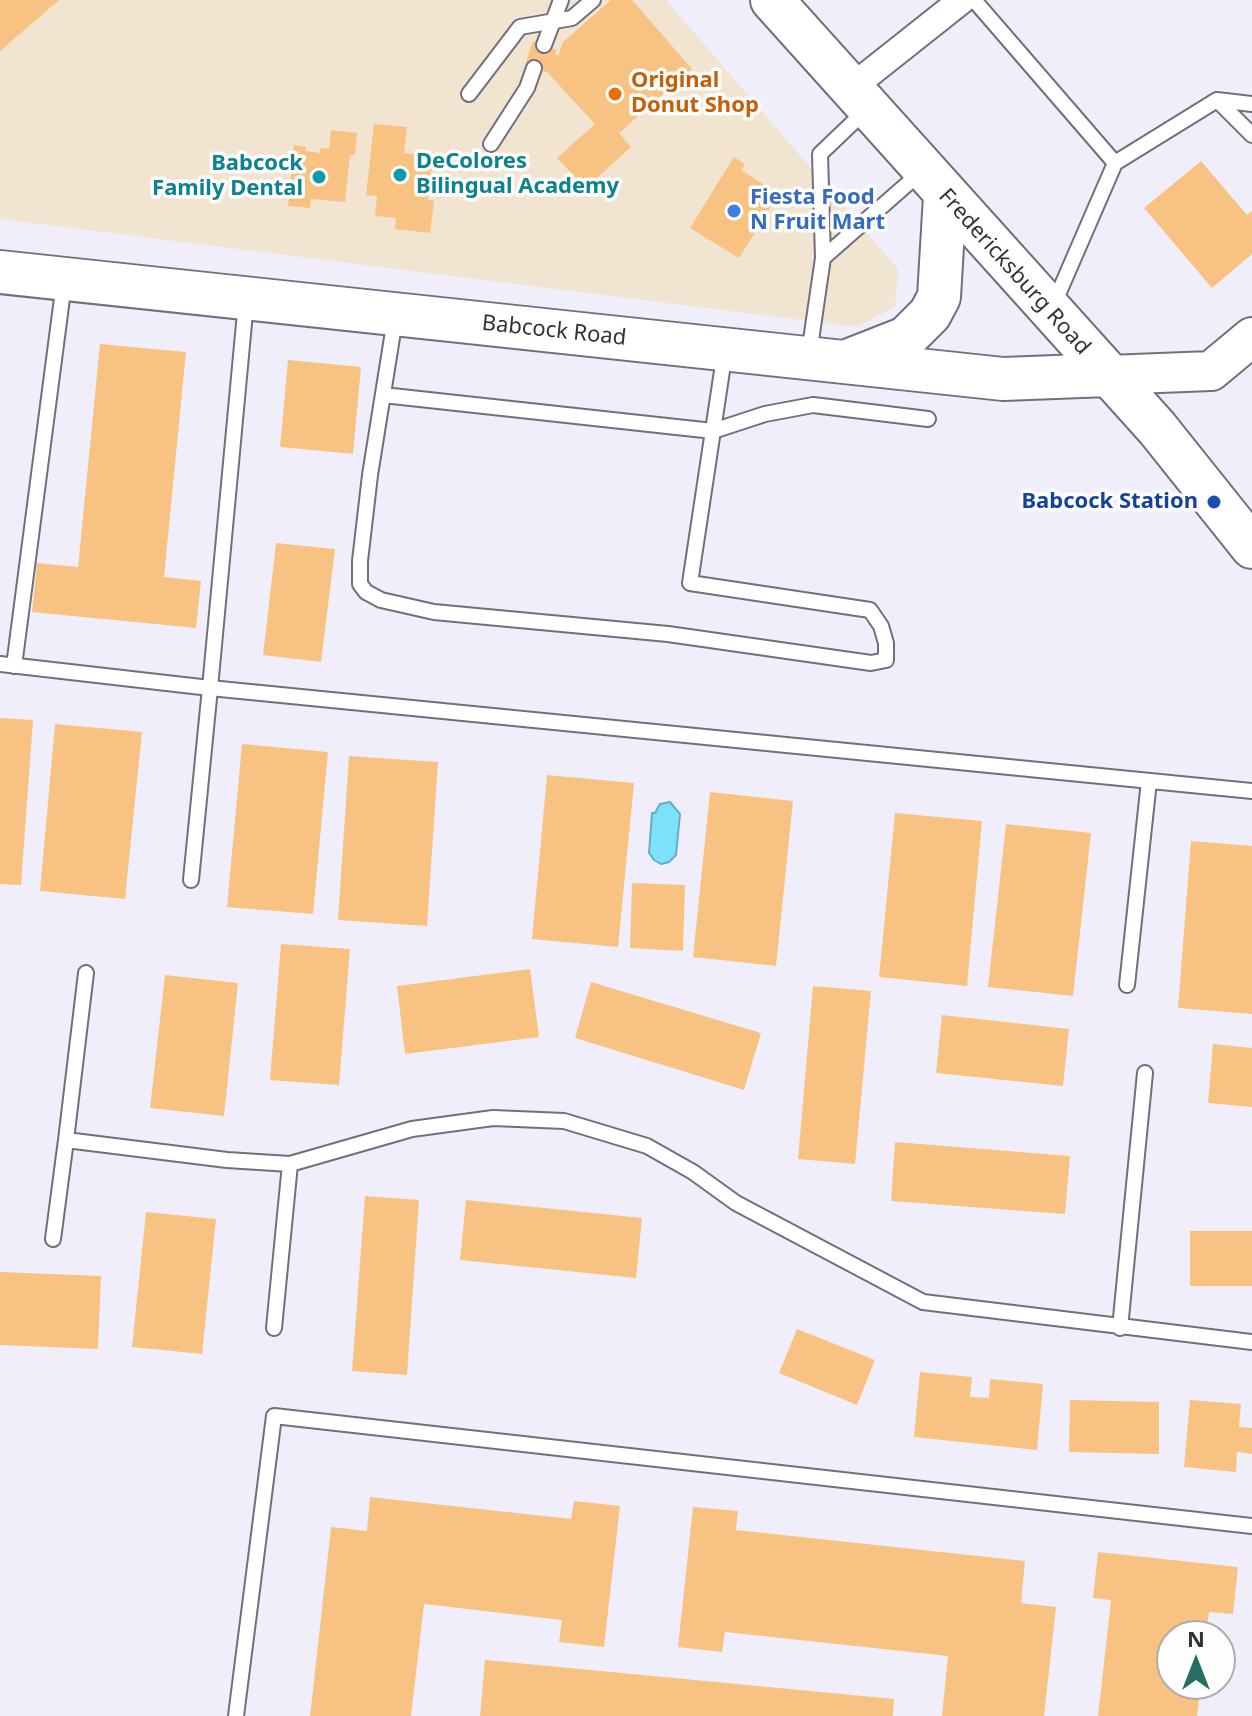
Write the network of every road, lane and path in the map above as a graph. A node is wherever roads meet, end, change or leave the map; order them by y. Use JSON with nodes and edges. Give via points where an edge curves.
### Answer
{"nodes":[{"id":1,"x":561,"y":0,"type":"edge"},
{"id":2,"x":593,"y":0,"type":"edge"},
{"id":3,"x":772,"y":0,"type":"edge"},
{"id":4,"x":962,"y":0,"type":"edge"},
{"id":5,"x":974,"y":0,"type":"edge"},
{"id":6,"x":553,"y":21,"type":"junction"},
{"id":7,"x":544,"y":45,"type":"dead end"},
{"id":8,"x":534,"y":68,"type":"dead end"},
{"id":9,"x":469,"y":94,"type":"dead end"},
{"id":10,"x":860,"y":98,"type":"junction"},
{"id":11,"x":1217,"y":100,"type":"junction"},
{"id":12,"x":1252,"y":104,"type":"edge"},
{"id":13,"x":1252,"y":135,"type":"edge"},
{"id":14,"x":491,"y":144,"type":"dead end"},
{"id":15,"x":1115,"y":163,"type":"junction"},
{"id":16,"x":934,"y":183,"type":"junction"},
{"id":17,"x":823,"y":258,"type":"junction"},
{"id":18,"x":0,"y":272,"type":"edge"},
{"id":19,"x":65,"y":279,"type":"junction"},
{"id":20,"x":247,"y":298,"type":"junction"},
{"id":21,"x":1050,"y":312,"type":"junction"},
{"id":22,"x":396,"y":314,"type":"junction"},
{"id":23,"x":1252,"y":337,"type":"edge"},
{"id":24,"x":726,"y":350,"type":"junction"},
{"id":25,"x":826,"y":360,"type":"junction"},
{"id":26,"x":1108,"y":375,"type":"junction"},
{"id":27,"x":383,"y":395,"type":"junction"},
{"id":28,"x":928,"y":419,"type":"dead end"},
{"id":29,"x":713,"y":431,"type":"junction"},
{"id":30,"x":1250,"y":542,"type":"edge"},
{"id":31,"x":7,"y":665,"type":"edge"},
{"id":32,"x":210,"y":688,"type":"junction"},
{"id":33,"x":1149,"y":781,"type":"junction"},
{"id":34,"x":1252,"y":791,"type":"edge"},
{"id":35,"x":191,"y":880,"type":"dead end"},
{"id":36,"x":86,"y":973,"type":"dead end"},
{"id":37,"x":1127,"y":985,"type":"dead end"},
{"id":38,"x":1145,"y":1073,"type":"dead end"},
{"id":39,"x":66,"y":1140,"type":"junction"},
{"id":40,"x":290,"y":1164,"type":"junction"},
{"id":41,"x":53,"y":1239,"type":"dead end"},
{"id":42,"x":274,"y":1328,"type":"dead end"},
{"id":43,"x":1120,"y":1328,"type":"junction"},
{"id":44,"x":1252,"y":1342,"type":"edge"},
{"id":45,"x":1252,"y":1526,"type":"edge"},
{"id":46,"x":236,"y":1716,"type":"edge"}],
"edges":[{"from":1,"to":6,"type":"lane"},
{"from":2,"to":6,"type":"lane","via":[[572,18]]},
{"from":3,"to":10,"type":"main road","name":"Fredericksburg Road"},
{"from":4,"to":10,"type":"street"},
{"from":5,"to":15,"type":"lane"},
{"from":6,"to":7,"type":"lane"},
{"from":6,"to":9,"type":"lane","via":[[520,27]]},
{"from":8,"to":14,"type":"lane"},
{"from":10,"to":16,"type":"main road","name":"Fredericksburg Road"},
{"from":10,"to":17,"type":"lane","via":[[820,154]]},
{"from":11,"to":12,"type":"lane"},
{"from":11,"to":13,"type":"lane"},
{"from":11,"to":15,"type":"lane"},
{"from":15,"to":21,"type":"lane"},
{"from":16,"to":17,"type":"lane"},
{"from":16,"to":21,"type":"main road","name":"Fredericksburg Road"},
{"from":16,"to":25,"type":"main road","via":[[939,297],[930,314],[906,338]]},
{"from":17,"to":25,"type":"lane"},
{"from":18,"to":19,"type":"main road","name":"Babcock Road"},
{"from":19,"to":20,"type":"main road","name":"Babcock Road"},
{"from":19,"to":31,"type":"lane"},
{"from":20,"to":22,"type":"main road","name":"Babcock Road"},
{"from":20,"to":32,"type":"lane"},
{"from":21,"to":26,"type":"main road","name":"Fredericksburg Road"},
{"from":22,"to":24,"type":"main road","name":"Babcock Road"},
{"from":22,"to":27,"type":"lane"},
{"from":23,"to":26,"type":"main road","via":[[1211,371]]},
{"from":24,"to":25,"type":"main road","name":"Babcock Road"},
{"from":24,"to":29,"type":"lane"},
{"from":25,"to":26,"type":"main road","name":"Babcock Road","via":[[1003,379]]},
{"from":26,"to":30,"type":"main road","name":"Fredericksburg Road"},
{"from":27,"to":29,"type":"lane"},
{"from":27,"to":29,"type":"lane","via":[[360,561],[360,584],[381,600],[434,612],[668,634],[871,663],[886,660],[881,626],[870,610],[690,583]]},
{"from":28,"to":29,"type":"lane","via":[[813,405]]},
{"from":31,"to":32,"type":"lane"},
{"from":32,"to":33,"type":"lane"},
{"from":32,"to":35,"type":"lane"},
{"from":33,"to":34,"type":"lane"},
{"from":33,"to":37,"type":"lane"},
{"from":36,"to":39,"type":"lane"},
{"from":38,"to":43,"type":"lane"},
{"from":39,"to":40,"type":"lane"},
{"from":39,"to":41,"type":"lane"},
{"from":40,"to":42,"type":"lane"},
{"from":40,"to":43,"type":"lane","via":[[412,1129],[493,1118],[564,1121],[647,1146],[736,1203],[923,1302]]},
{"from":43,"to":44,"type":"lane"},
{"from":45,"to":46,"type":"lane","via":[[274,1416]]}]}
